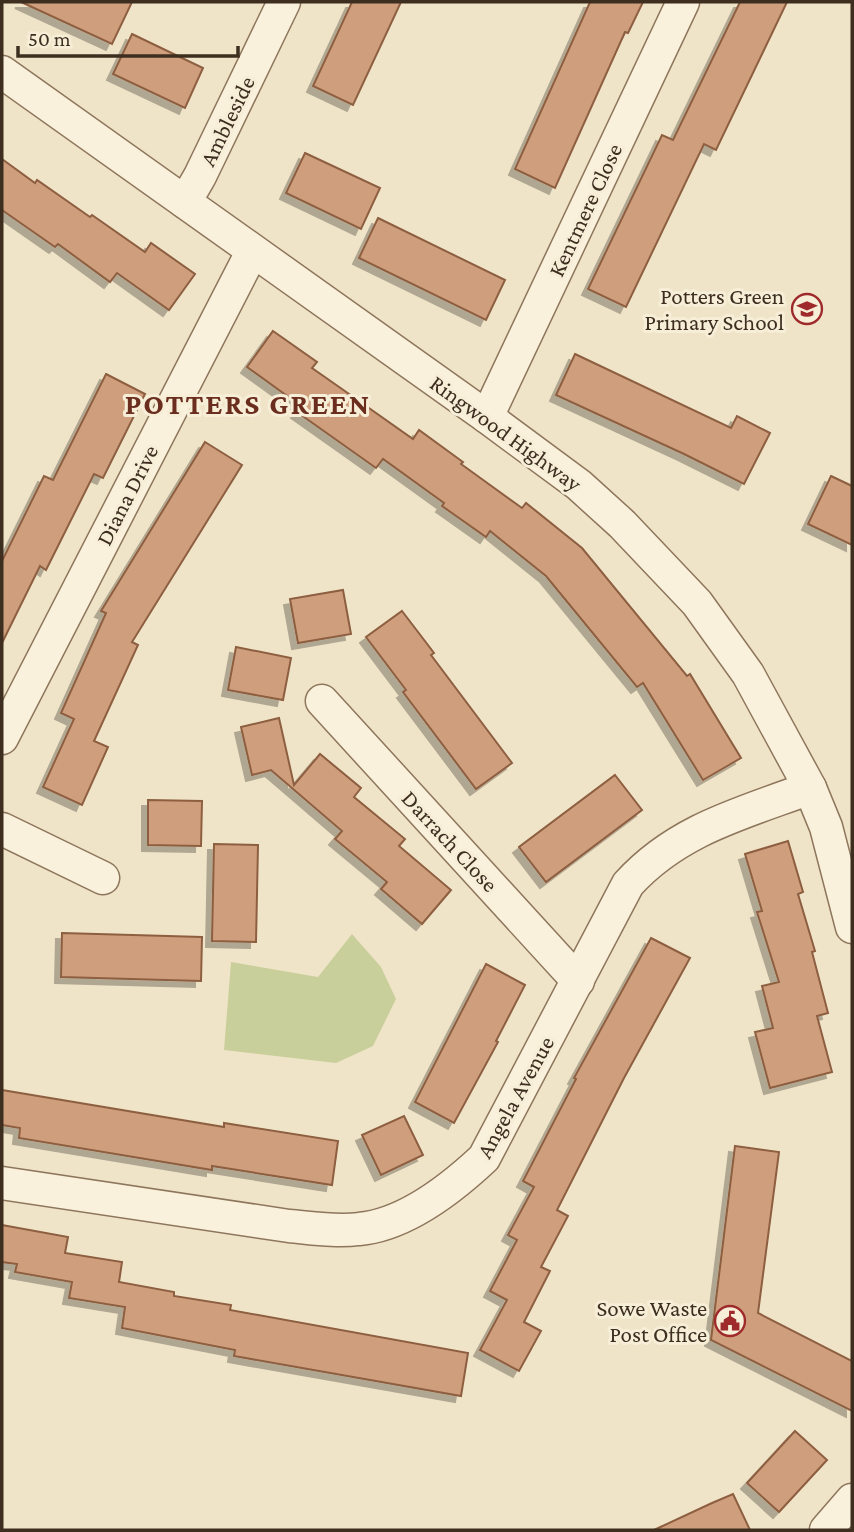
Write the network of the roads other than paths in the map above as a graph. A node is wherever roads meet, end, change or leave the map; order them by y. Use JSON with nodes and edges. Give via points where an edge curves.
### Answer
{"nodes":[{"id":1,"x":285,"y":2,"type":"edge"},
{"id":2,"x":683,"y":2,"type":"edge"},
{"id":3,"x":2,"y":72,"type":"edge"},
{"id":4,"x":185,"y":202,"type":"junction"},
{"id":5,"x":252,"y":251,"type":"junction"},
{"id":6,"x":487,"y":417,"type":"junction"},
{"id":7,"x":322,"y":701,"type":"dead end"},
{"id":8,"x":2,"y":738,"type":"edge"},
{"id":9,"x":810,"y":788,"type":"junction"},
{"id":10,"x":2,"y":829,"type":"edge"},
{"id":11,"x":103,"y":878,"type":"dead end"},
{"id":12,"x":852,"y":927,"type":"edge"},
{"id":13,"x":578,"y":981,"type":"junction"},
{"id":14,"x":2,"y":1183,"type":"edge"},
{"id":15,"x":852,"y":1500,"type":"edge"},
{"id":16,"x":826,"y":1530,"type":"edge"}],
"edges":[{"from":1,"to":4,"type":"street","name":"Ambleside"},
{"from":2,"to":6,"type":"street","name":"Kentmere Close"},
{"from":3,"to":4,"type":"street","name":"Ringwood Highway"},
{"from":4,"to":5,"type":"street","name":"Ringwood Highway"},
{"from":5,"to":6,"type":"street","name":"Ringwood Highway"},
{"from":5,"to":8,"type":"street","name":"Diana Drive"},
{"from":6,"to":9,"type":"street","name":"Ringwood Highway","via":[[579,485],[697,603],[748,674]]},
{"from":7,"to":13,"type":"street","name":"Darrach Close"},
{"from":9,"to":12,"type":"street","name":"Ringwood Highway","via":[[826,827]]},
{"from":9,"to":13,"type":"street","name":"Angela Avenue","via":[[701,829],[647,863],[628,884]]},
{"from":10,"to":11,"type":"street"},
{"from":13,"to":14,"type":"street","name":"Angela Avenue","via":[[484,1158],[435,1199],[397,1218],[362,1229],[332,1230]]},
{"from":15,"to":16,"type":"street"}]}
